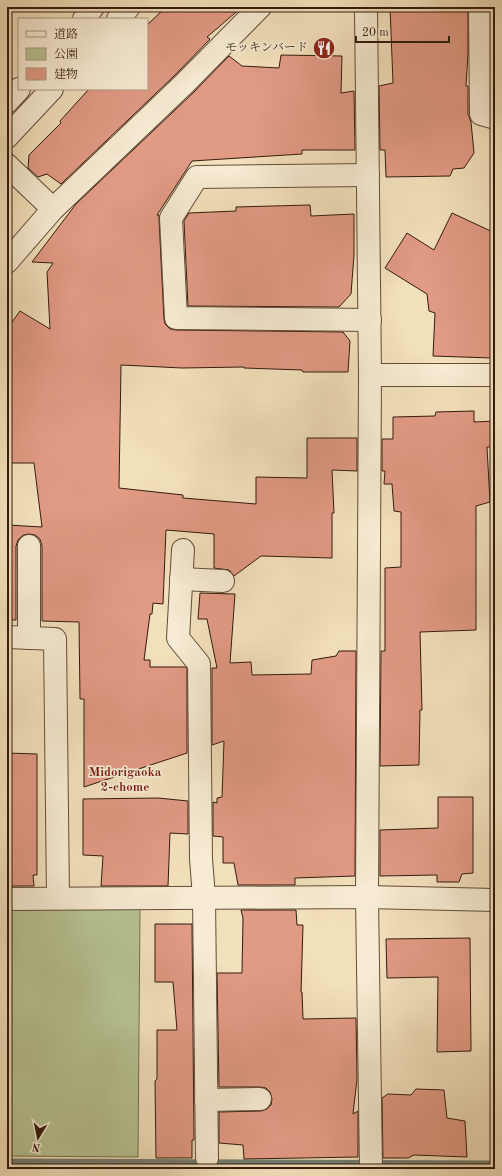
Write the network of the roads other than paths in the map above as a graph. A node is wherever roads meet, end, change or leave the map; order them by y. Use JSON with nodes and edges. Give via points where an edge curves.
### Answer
{"nodes":[{"id":1,"x":93,"y":7,"type":"edge"},
{"id":2,"x":129,"y":7,"type":"edge"},
{"id":3,"x":260,"y":7,"type":"edge"},
{"id":4,"x":366,"y":7,"type":"edge"},
{"id":5,"x":480,"y":7,"type":"edge"},
{"id":6,"x":85,"y":18,"type":"edge"},
{"id":7,"x":119,"y":18,"type":"edge"},
{"id":8,"x":18,"y":90,"type":"edge"},
{"id":9,"x":51,"y":90,"type":"edge"},
{"id":10,"x":7,"y":102,"type":"edge"},
{"id":11,"x":495,"y":118,"type":"edge"},
{"id":12,"x":7,"y":138,"type":"edge"},
{"id":13,"x":7,"y":165,"type":"edge"},
{"id":14,"x":368,"y":175,"type":"junction"},
{"id":15,"x":53,"y":209,"type":"junction"},
{"id":16,"x":7,"y":262,"type":"edge"},
{"id":17,"x":370,"y":320,"type":"junction"},
{"id":18,"x":370,"y":375,"type":"junction"},
{"id":19,"x":495,"y":375,"type":"edge"},
{"id":20,"x":29,"y":546,"type":"dead end"},
{"id":21,"x":183,"y":550,"type":"dead end"},
{"id":22,"x":181,"y":579,"type":"junction"},
{"id":23,"x":223,"y":581,"type":"dead end"},
{"id":24,"x":7,"y":637,"type":"edge"},
{"id":25,"x":29,"y":638,"type":"junction"},
{"id":26,"x":367,"y":896,"type":"junction"},
{"id":27,"x":204,"y":897,"type":"junction"},
{"id":28,"x":58,"y":898,"type":"junction"},
{"id":29,"x":7,"y":899,"type":"edge"},
{"id":30,"x":495,"y":900,"type":"edge"},
{"id":31,"x":260,"y":1099,"type":"dead end"},
{"id":32,"x":206,"y":1100,"type":"junction"},
{"id":33,"x":207,"y":1158,"type":"dead end"},
{"id":34,"x":371,"y":1169,"type":"edge"}],
"edges":[{"from":1,"to":6,"type":"street"},
{"from":2,"to":7,"type":"street"},
{"from":3,"to":15,"type":"street","via":[[184,84]]},
{"from":4,"to":14,"type":"street"},
{"from":5,"to":11,"type":"street","via":[[481,114]]},
{"from":8,"to":10,"type":"street"},
{"from":9,"to":12,"type":"street"},
{"from":13,"to":15,"type":"street"},
{"from":14,"to":17,"type":"street"},
{"from":14,"to":17,"type":"street","via":[[197,177],[171,218],[176,318]]},
{"from":15,"to":16,"type":"street"},
{"from":17,"to":18,"type":"street"},
{"from":18,"to":19,"type":"street"},
{"from":18,"to":26,"type":"street"},
{"from":20,"to":25,"type":"street"},
{"from":21,"to":22,"type":"street"},
{"from":22,"to":23,"type":"street"},
{"from":22,"to":27,"type":"street","via":[[178,638],[199,664],[201,859]]},
{"from":24,"to":25,"type":"street"},
{"from":25,"to":28,"type":"street","via":[[55,639]]},
{"from":26,"to":27,"type":"street"},
{"from":26,"to":30,"type":"street"},
{"from":26,"to":34,"type":"street"},
{"from":27,"to":28,"type":"street"},
{"from":27,"to":32,"type":"street"},
{"from":28,"to":29,"type":"street"},
{"from":31,"to":32,"type":"street"},
{"from":32,"to":33,"type":"street"}]}
